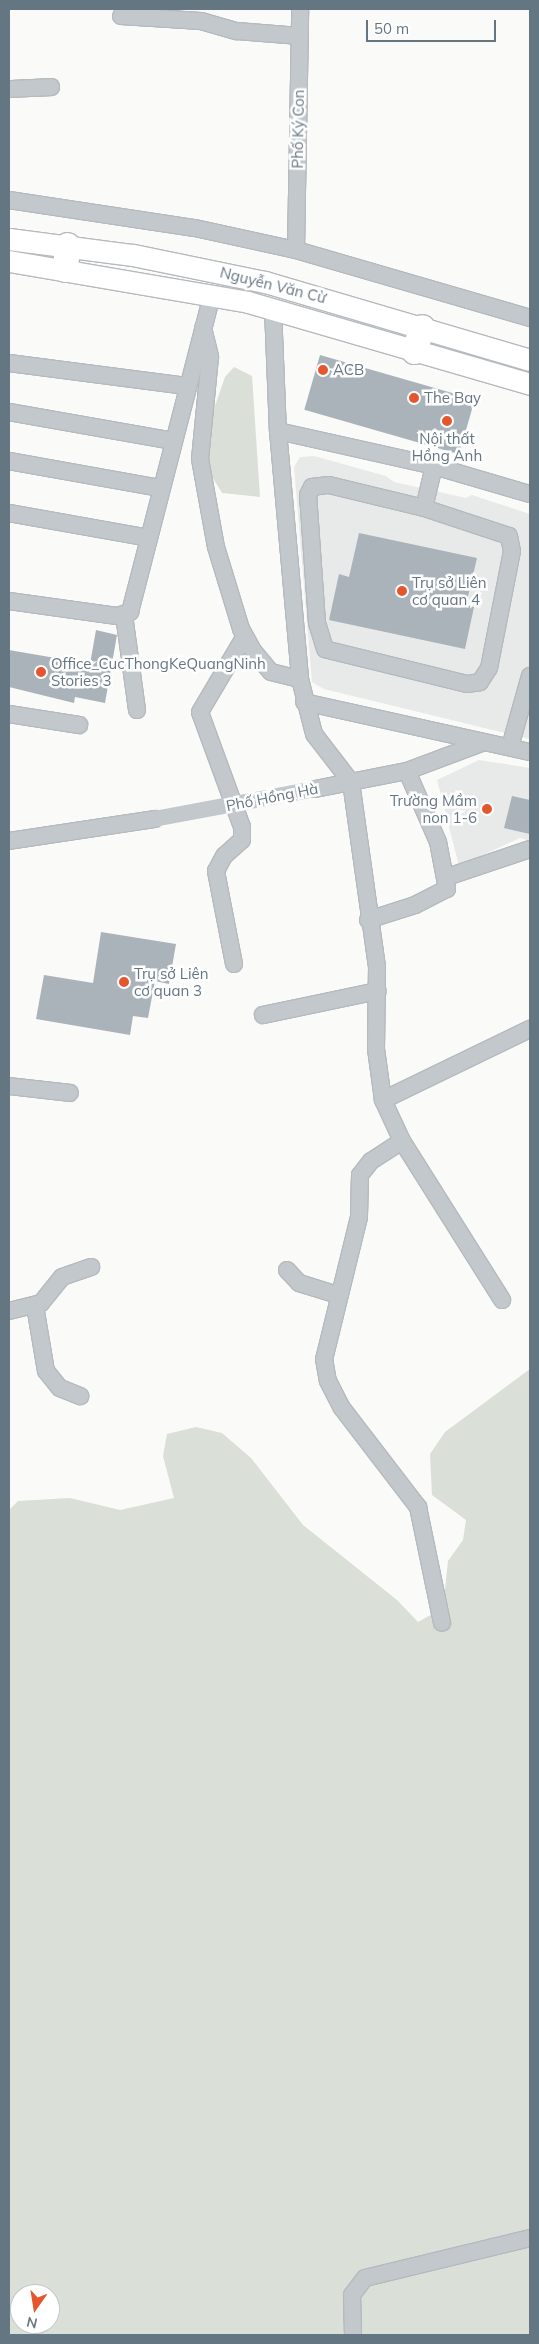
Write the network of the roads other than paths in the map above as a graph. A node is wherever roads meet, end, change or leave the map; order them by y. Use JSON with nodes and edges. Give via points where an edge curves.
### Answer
{"nodes":[{"id":1,"x":300,"y":9,"type":"edge"},
{"id":2,"x":122,"y":16,"type":"dead end"},
{"id":3,"x":300,"y":36,"type":"junction"},
{"id":4,"x":51,"y":87,"type":"dead end"},
{"id":5,"x":9,"y":89,"type":"edge"},
{"id":6,"x":9,"y":200,"type":"edge"},
{"id":7,"x":9,"y":238,"type":"edge"},
{"id":8,"x":296,"y":250,"type":"junction"},
{"id":9,"x":66,"y":257,"type":"junction"},
{"id":10,"x":9,"y":262,"type":"edge"},
{"id":11,"x":212,"y":294,"type":"junction"},
{"id":12,"x":273,"y":309,"type":"junction"},
{"id":13,"x":530,"y":318,"type":"edge"},
{"id":14,"x":422,"y":327,"type":"junction"},
{"id":15,"x":203,"y":328,"type":"junction"},
{"id":16,"x":414,"y":351,"type":"junction"},
{"id":17,"x":530,"y":360,"type":"edge"},
{"id":18,"x":9,"y":363,"type":"edge"},
{"id":19,"x":530,"y":384,"type":"edge"},
{"id":20,"x":187,"y":386,"type":"junction"},
{"id":21,"x":9,"y":412,"type":"edge"},
{"id":22,"x":278,"y":430,"type":"junction"},
{"id":23,"x":173,"y":441,"type":"junction"},
{"id":24,"x":9,"y":461,"type":"edge"},
{"id":25,"x":434,"y":466,"type":"junction"},
{"id":26,"x":161,"y":488,"type":"junction"},
{"id":27,"x":530,"y":494,"type":"edge"},
{"id":28,"x":424,"y":508,"type":"junction"},
{"id":29,"x":9,"y":513,"type":"edge"},
{"id":30,"x":149,"y":538,"type":"junction"},
{"id":31,"x":9,"y":601,"type":"edge"},
{"id":32,"x":124,"y":615,"type":"junction"},
{"id":33,"x":245,"y":636,"type":"junction"},
{"id":34,"x":530,"y":676,"type":"edge"},
{"id":35,"x":300,"y":679,"type":"junction"},
{"id":36,"x":304,"y":702,"type":"junction"},
{"id":37,"x":137,"y":710,"type":"dead end"},
{"id":38,"x":9,"y":714,"type":"edge"},
{"id":39,"x":79,"y":725,"type":"dead end"},
{"id":40,"x":484,"y":742,"type":"junction"},
{"id":41,"x":510,"y":747,"type":"junction"},
{"id":42,"x":530,"y":752,"type":"edge"},
{"id":43,"x":407,"y":772,"type":"junction"},
{"id":44,"x":351,"y":782,"type":"junction"},
{"id":45,"x":9,"y":841,"type":"edge"},
{"id":46,"x":530,"y":849,"type":"edge"},
{"id":47,"x":447,"y":877,"type":"junction"},
{"id":48,"x":368,"y":920,"type":"junction"},
{"id":49,"x":234,"y":964,"type":"dead end"},
{"id":50,"x":378,"y":991,"type":"junction"},
{"id":51,"x":263,"y":1015,"type":"dead end"},
{"id":52,"x":530,"y":1029,"type":"edge"},
{"id":53,"x":9,"y":1086,"type":"edge"},
{"id":54,"x":70,"y":1093,"type":"dead end"},
{"id":55,"x":383,"y":1100,"type":"junction"},
{"id":56,"x":402,"y":1141,"type":"junction"},
{"id":57,"x":91,"y":1266,"type":"dead end"},
{"id":58,"x":287,"y":1270,"type":"dead end"},
{"id":59,"x":338,"y":1295,"type":"junction"},
{"id":60,"x":502,"y":1300,"type":"dead end"},
{"id":61,"x":35,"y":1306,"type":"junction"},
{"id":62,"x":9,"y":1311,"type":"edge"},
{"id":63,"x":80,"y":1396,"type":"dead end"},
{"id":64,"x":442,"y":1623,"type":"dead end"},
{"id":65,"x":530,"y":2238,"type":"edge"},
{"id":66,"x":353,"y":2335,"type":"edge"}],
"edges":[{"from":1,"to":3,"type":"street","name":"Phố Ký Con"},
{"from":2,"to":3,"type":"street","via":[[207,22],[238,31]]},
{"from":3,"to":8,"type":"street","name":"Phố Ký Con"},
{"from":4,"to":5,"type":"street"},
{"from":6,"to":8,"type":"street","via":[[195,228]]},
{"from":7,"to":9,"type":"main road","name":"Nguyễn Văn Cừ"},
{"from":8,"to":13,"type":"street"},
{"from":9,"to":10,"type":"main road","name":"Nguyễn Văn Cừ"},
{"from":9,"to":11,"type":"main road","name":"Nguyễn Văn Cừ"},
{"from":9,"to":14,"type":"main road","name":"Nguyễn Văn Cừ","via":[[265,282]]},
{"from":11,"to":12,"type":"main road","name":"Nguyễn Văn Cừ"},
{"from":11,"to":15,"type":"street"},
{"from":12,"to":16,"type":"main road","name":"Nguyễn Văn Cừ"},
{"from":12,"to":22,"type":"street"},
{"from":14,"to":16,"type":"highway"},
{"from":14,"to":17,"type":"main road","name":"Nguyễn Văn Cừ"},
{"from":15,"to":20,"type":"street"},
{"from":15,"to":33,"type":"street","via":[[210,357],[200,458],[216,547]]},
{"from":16,"to":19,"type":"main road","name":"Nguyễn Văn Cừ"},
{"from":18,"to":20,"type":"street"},
{"from":20,"to":23,"type":"street"},
{"from":21,"to":23,"type":"street"},
{"from":22,"to":25,"type":"street"},
{"from":22,"to":35,"type":"street"},
{"from":23,"to":26,"type":"street"},
{"from":24,"to":26,"type":"street"},
{"from":25,"to":27,"type":"street"},
{"from":25,"to":28,"type":"street"},
{"from":26,"to":30,"type":"street"},
{"from":28,"to":28,"type":"street","via":[[329,485],[312,488],[319,642],[334,653],[467,684],[480,682],[489,668],[512,541],[503,532]]},
{"from":29,"to":30,"type":"street"},
{"from":30,"to":32,"type":"street","via":[[133,606]]},
{"from":31,"to":32,"type":"street"},
{"from":32,"to":37,"type":"street"},
{"from":33,"to":35,"type":"street","via":[[271,672]]},
{"from":33,"to":49,"type":"street","via":[[200,712],[242,827],[242,840],[224,856],[216,871]]},
{"from":34,"to":41,"type":"street"},
{"from":35,"to":36,"type":"street"},
{"from":36,"to":40,"type":"street"},
{"from":36,"to":44,"type":"street","via":[[314,734]]},
{"from":38,"to":39,"type":"street"},
{"from":40,"to":41,"type":"street"},
{"from":40,"to":43,"type":"street","name":"Phố Hồng Hà"},
{"from":41,"to":42,"type":"street"},
{"from":43,"to":44,"type":"street","name":"Phố Hồng Hà"},
{"from":43,"to":47,"type":"street","via":[[428,814]]},
{"from":44,"to":45,"type":"street","name":"Phố Hồng Hà","bridge":true,"via":[[154,819]]},
{"from":44,"to":48,"type":"street"},
{"from":46,"to":47,"type":"street"},
{"from":47,"to":48,"type":"street","via":[[447,888],[438,896]]},
{"from":48,"to":50,"type":"street"},
{"from":50,"to":51,"type":"street"},
{"from":50,"to":55,"type":"street","via":[[376,1049]]},
{"from":52,"to":55,"type":"street"},
{"from":53,"to":54,"type":"street"},
{"from":55,"to":56,"type":"street"},
{"from":56,"to":59,"type":"street","via":[[371,1160],[360,1174],[359,1217]]},
{"from":56,"to":60,"type":"street"},
{"from":57,"to":61,"type":"street","via":[[62,1278]]},
{"from":58,"to":59,"type":"street","via":[[299,1284]]},
{"from":59,"to":64,"type":"street","via":[[326,1342],[328,1381],[342,1408],[418,1507]]},
{"from":61,"to":62,"type":"street"},
{"from":61,"to":63,"type":"street","via":[[46,1371],[60,1388]]},
{"from":65,"to":66,"type":"street","via":[[365,2278],[352,2295]]}]}
